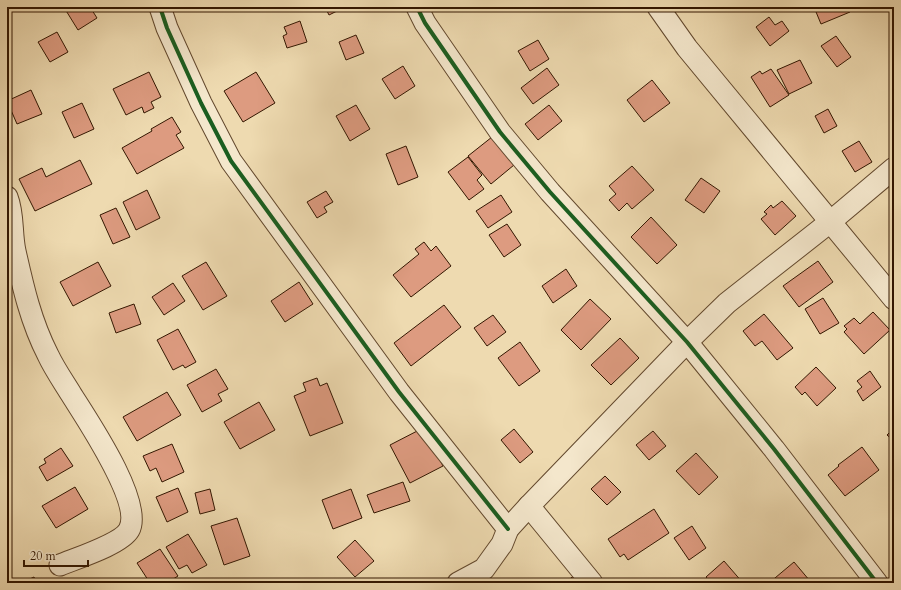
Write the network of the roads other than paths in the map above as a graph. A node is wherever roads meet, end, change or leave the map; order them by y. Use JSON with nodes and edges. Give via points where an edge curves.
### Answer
{"nodes":[{"id":1,"x":160,"y":7,"type":"edge"},
{"id":2,"x":417,"y":7,"type":"edge"},
{"id":3,"x":658,"y":7,"type":"edge"},
{"id":4,"x":894,"y":168,"type":"edge"},
{"id":5,"x":7,"y":197,"type":"edge"},
{"id":6,"x":830,"y":222,"type":"junction"},
{"id":7,"x":894,"y":299,"type":"edge"},
{"id":8,"x":687,"y":342,"type":"junction"},
{"id":9,"x":529,"y":506,"type":"junction"},
{"id":10,"x":508,"y":529,"type":"junction"},
{"id":11,"x":60,"y":565,"type":"dead end"},
{"id":12,"x":458,"y":583,"type":"edge"},
{"id":13,"x":592,"y":583,"type":"edge"},
{"id":14,"x":877,"y":583,"type":"edge"}],
"edges":[{"from":1,"to":10,"type":"street","via":[[201,103],[231,161],[399,392]]},
{"from":2,"to":8,"type":"street","via":[[425,23],[500,132],[550,192]]},
{"from":3,"to":6,"type":"street","via":[[687,48]]},
{"from":4,"to":6,"type":"street"},
{"from":5,"to":11,"type":"street","via":[[10,204],[13,245],[28,306],[48,355],[108,452],[131,505],[130,530],[118,541]]},
{"from":6,"to":7,"type":"street"},
{"from":6,"to":8,"type":"street","via":[[727,304]]},
{"from":8,"to":9,"type":"street"},
{"from":8,"to":14,"type":"street","via":[[774,449]]},
{"from":9,"to":10,"type":"street"},
{"from":9,"to":13,"type":"street"},
{"from":10,"to":12,"type":"street","via":[[502,544],[484,569]]}]}
